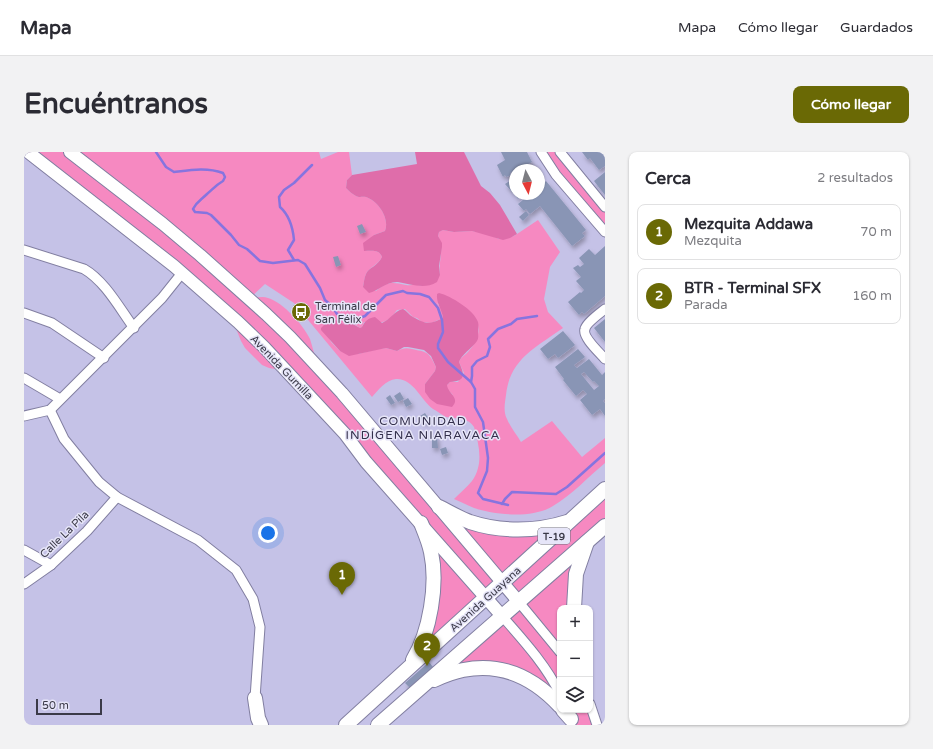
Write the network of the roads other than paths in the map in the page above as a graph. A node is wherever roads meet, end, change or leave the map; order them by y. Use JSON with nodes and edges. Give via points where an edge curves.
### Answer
{"nodes":[{"id":1,"x":28,"y":152,"type":"edge"},
{"id":2,"x":70,"y":152,"type":"edge"},
{"id":3,"x":541,"y":152,"type":"edge"},
{"id":4,"x":560,"y":152,"type":"edge"},
{"id":5,"x":605,"y":207,"type":"edge"},
{"id":6,"x":605,"y":232,"type":"edge"},
{"id":7,"x":24,"y":250,"type":"edge"},
{"id":8,"x":182,"y":273,"type":"junction"},
{"id":9,"x":605,"y":309,"type":"edge"},
{"id":10,"x":24,"y":313,"type":"edge"},
{"id":11,"x":134,"y":328,"type":"junction"},
{"id":12,"x":104,"y":358,"type":"junction"},
{"id":13,"x":605,"y":359,"type":"edge"},
{"id":14,"x":24,"y":378,"type":"edge"},
{"id":15,"x":60,"y":399,"type":"junction"},
{"id":16,"x":50,"y":410,"type":"junction"},
{"id":17,"x":24,"y":416,"type":"edge"},
{"id":18,"x":605,"y":488,"type":"edge"},
{"id":19,"x":117,"y":497,"type":"junction"},
{"id":20,"x":439,"y":507,"type":"junction"},
{"id":21,"x":571,"y":520,"type":"junction"},
{"id":22,"x":421,"y":523,"type":"junction"},
{"id":23,"x":605,"y":526,"type":"edge"},
{"id":24,"x":587,"y":541,"type":"junction"},
{"id":25,"x":24,"y":550,"type":"edge"},
{"id":26,"x":51,"y":565,"type":"junction"},
{"id":27,"x":503,"y":583,"type":"junction"},
{"id":28,"x":24,"y":584,"type":"edge"},
{"id":29,"x":486,"y":598,"type":"junction"},
{"id":30,"x":518,"y":601,"type":"junction"},
{"id":31,"x":574,"y":605,"type":"edge"},
{"id":32,"x":502,"y":616,"type":"junction"},
{"id":33,"x":557,"y":648,"type":"edge"},
{"id":34,"x":408,"y":669,"type":"junction"},
{"id":35,"x":424,"y":684,"type":"junction"},
{"id":36,"x":557,"y":689,"type":"edge"},
{"id":37,"x":255,"y":698,"type":"junction"},
{"id":38,"x":557,"y":703,"type":"edge"},
{"id":39,"x":593,"y":713,"type":"edge"},
{"id":40,"x":251,"y":725,"type":"edge"},
{"id":41,"x":261,"y":725,"type":"edge"},
{"id":42,"x":346,"y":725,"type":"edge"},
{"id":43,"x":378,"y":725,"type":"edge"},
{"id":44,"x":597,"y":725,"type":"edge"}],
"edges":[{"from":1,"to":8,"type":"main road","name":"Avenida Gumilla"},
{"from":2,"to":20,"type":"main road","via":[[200,254],[266,314],[327,377]]},
{"from":3,"to":6,"type":"street","via":[[556,175]]},
{"from":4,"to":5,"type":"street"},
{"from":7,"to":11,"type":"street","via":[[91,273]]},
{"from":8,"to":11,"type":"street"},
{"from":8,"to":22,"type":"main road","name":"Avenida Gumilla","via":[[238,322],[286,370]]},
{"from":9,"to":13,"type":"street","via":[[586,327],[584,333]]},
{"from":10,"to":12,"type":"street","via":[[52,324]]},
{"from":11,"to":12,"type":"street"},
{"from":12,"to":15,"type":"street"},
{"from":14,"to":15,"type":"street"},
{"from":15,"to":16,"type":"street"},
{"from":16,"to":17,"type":"street"},
{"from":16,"to":19,"type":"street","via":[[64,439],[99,482]]},
{"from":18,"to":21,"type":"highway","name":"Avenida Guayana","number":"T-19"},
{"from":19,"to":26,"type":"street","name":"Calle La Pila","via":[[87,531]]},
{"from":19,"to":37,"type":"street","via":[[198,540],[236,570],[253,599],[260,627]]},
{"from":20,"to":21,"type":"highway","via":[[484,526],[532,529]]},
{"from":20,"to":27,"type":"main road"},
{"from":21,"to":27,"type":"highway","name":"Avenida Guayana","number":"T-19"},
{"from":22,"to":29,"type":"main road","name":"Avenida Gumilla"},
{"from":22,"to":34,"type":"highway","via":[[432,559],[433,583],[426,632]]},
{"from":23,"to":24,"type":"highway","name":"Avenida Guayana","number":"T-19"},
{"from":24,"to":30,"type":"highway","name":"Avenida Guayana","number":"T-19"},
{"from":24,"to":31,"type":"highway","via":[[576,574]]},
{"from":25,"to":26,"type":"street"},
{"from":26,"to":28,"type":"street","name":"Calle La Pila"},
{"from":27,"to":29,"type":"highway","name":"Avenida Guayana","number":"T-19"},
{"from":27,"to":30,"type":"main road"},
{"from":29,"to":32,"type":"main road","name":"Avenida Gumilla"},
{"from":29,"to":34,"type":"highway","name":"Avenida Guayana","number":"T-19"},
{"from":30,"to":32,"type":"highway","name":"Avenida Guayana","number":"T-19"},
{"from":30,"to":33,"type":"street"},
{"from":32,"to":35,"type":"highway","name":"Avenida Guayana","number":"T-19"},
{"from":32,"to":36,"type":"street","via":[[527,645]]},
{"from":34,"to":42,"type":"highway","name":"Avenida Guayana","number":"T-19"},
{"from":35,"to":38,"type":"highway","via":[[463,670],[504,670],[530,681]]},
{"from":35,"to":43,"type":"highway","name":"Avenida Guayana","number":"T-19"},
{"from":37,"to":40,"type":"highway"},
{"from":37,"to":41,"type":"highway"},
{"from":39,"to":44,"type":"street"}]}
